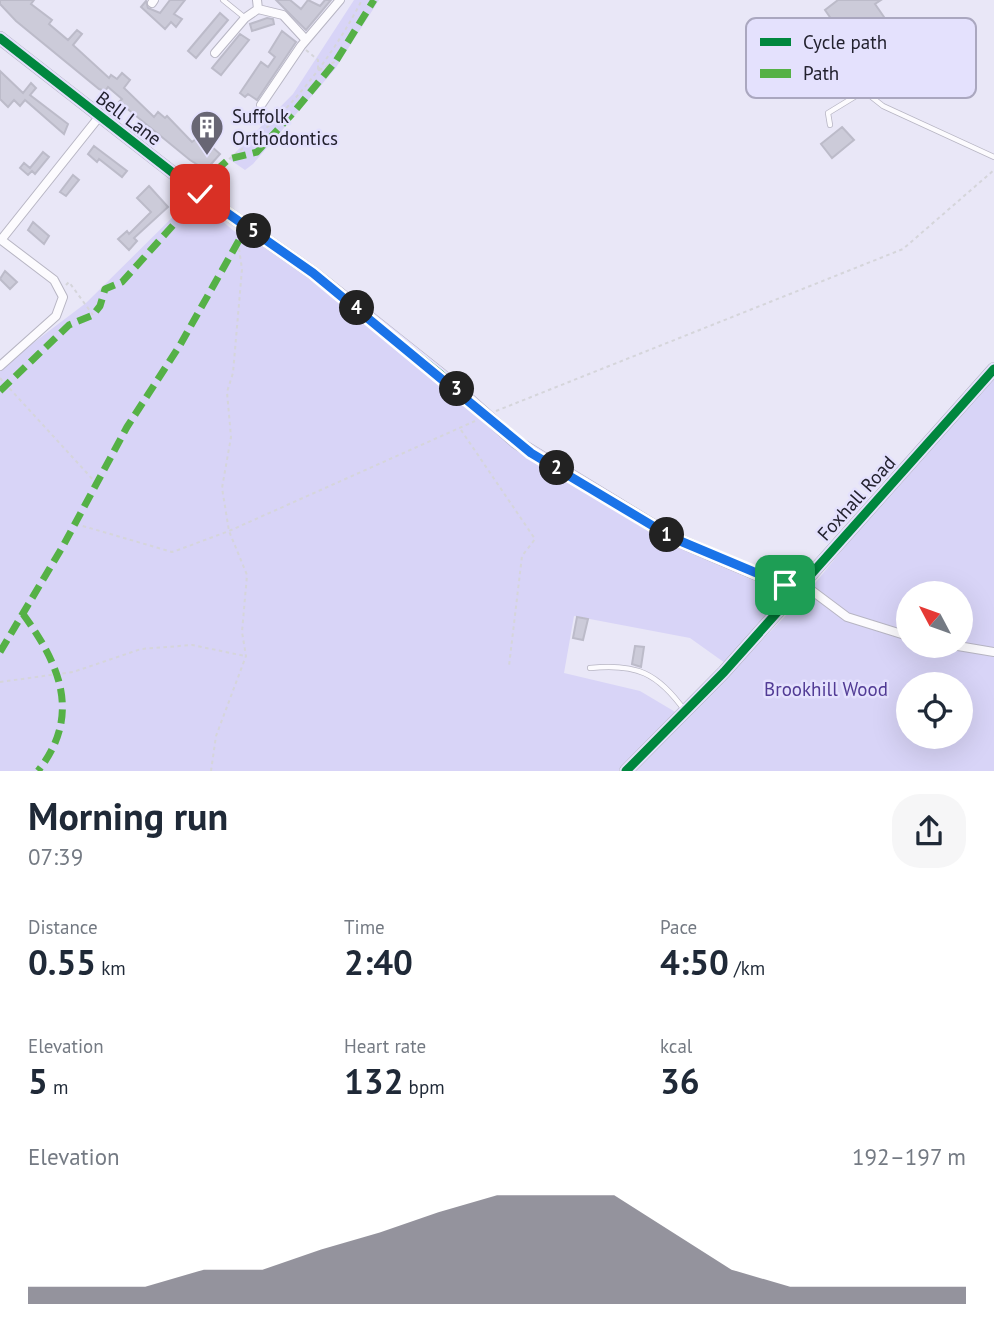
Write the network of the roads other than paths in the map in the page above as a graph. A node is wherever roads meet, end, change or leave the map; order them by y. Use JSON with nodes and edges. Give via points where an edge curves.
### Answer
{"nodes":[{"id":1,"x":223,"y":0,"type":"edge"},
{"id":2,"x":340,"y":0,"type":"edge"},
{"id":3,"x":258,"y":4,"type":"edge"},
{"id":4,"x":245,"y":18,"type":"junction"},
{"id":5,"x":0,"y":38,"type":"edge"},
{"id":6,"x":303,"y":43,"type":"junction"},
{"id":7,"x":215,"y":53,"type":"dead end"},
{"id":8,"x":853,"y":98,"type":"edge"},
{"id":9,"x":873,"y":98,"type":"edge"},
{"id":10,"x":261,"y":105,"type":"dead end"},
{"id":11,"x":99,"y":117,"type":"junction"},
{"id":12,"x":830,"y":125,"type":"dead end"},
{"id":13,"x":994,"y":156,"type":"edge"},
{"id":14,"x":1,"y":239,"type":"edge"},
{"id":15,"x":0,"y":366,"type":"edge"},
{"id":16,"x":994,"y":369,"type":"edge"},
{"id":17,"x":800,"y":587,"type":"junction"},
{"id":18,"x":896,"y":632,"type":"edge"},
{"id":19,"x":973,"y":648,"type":"edge"},
{"id":20,"x":994,"y":652,"type":"edge"},
{"id":21,"x":590,"y":668,"type":"dead end"},
{"id":22,"x":686,"y":711,"type":"junction"},
{"id":23,"x":626,"y":771,"type":"edge"}],
"edges":[{"from":1,"to":4,"type":"lane"},
{"from":2,"to":6,"type":"street"},
{"from":3,"to":4,"type":"street"},
{"from":3,"to":6,"type":"street","via":[[283,15]]},
{"from":4,"to":7,"type":"street"},
{"from":5,"to":11,"type":"street","name":"Bell Lane"},
{"from":6,"to":10,"type":"street"},
{"from":8,"to":12,"type":"lane","via":[[828,113]]},
{"from":9,"to":13,"type":"lane"},
{"from":11,"to":14,"type":"street"},
{"from":11,"to":17,"type":"street","name":"Bell Lane","via":[[313,273],[531,453],[673,538]]},
{"from":14,"to":15,"type":"street","via":[[50,277],[61,289],[62,301],[56,316]]},
{"from":16,"to":17,"type":"street","name":"Foxhall Road"},
{"from":17,"to":18,"type":"street","via":[[848,617]]},
{"from":17,"to":22,"type":"street","name":"Foxhall Road"},
{"from":19,"to":20,"type":"street"},
{"from":21,"to":22,"type":"lane","via":[[628,667],[647,673]]},
{"from":22,"to":23,"type":"street","name":"Foxhall Road"}]}
